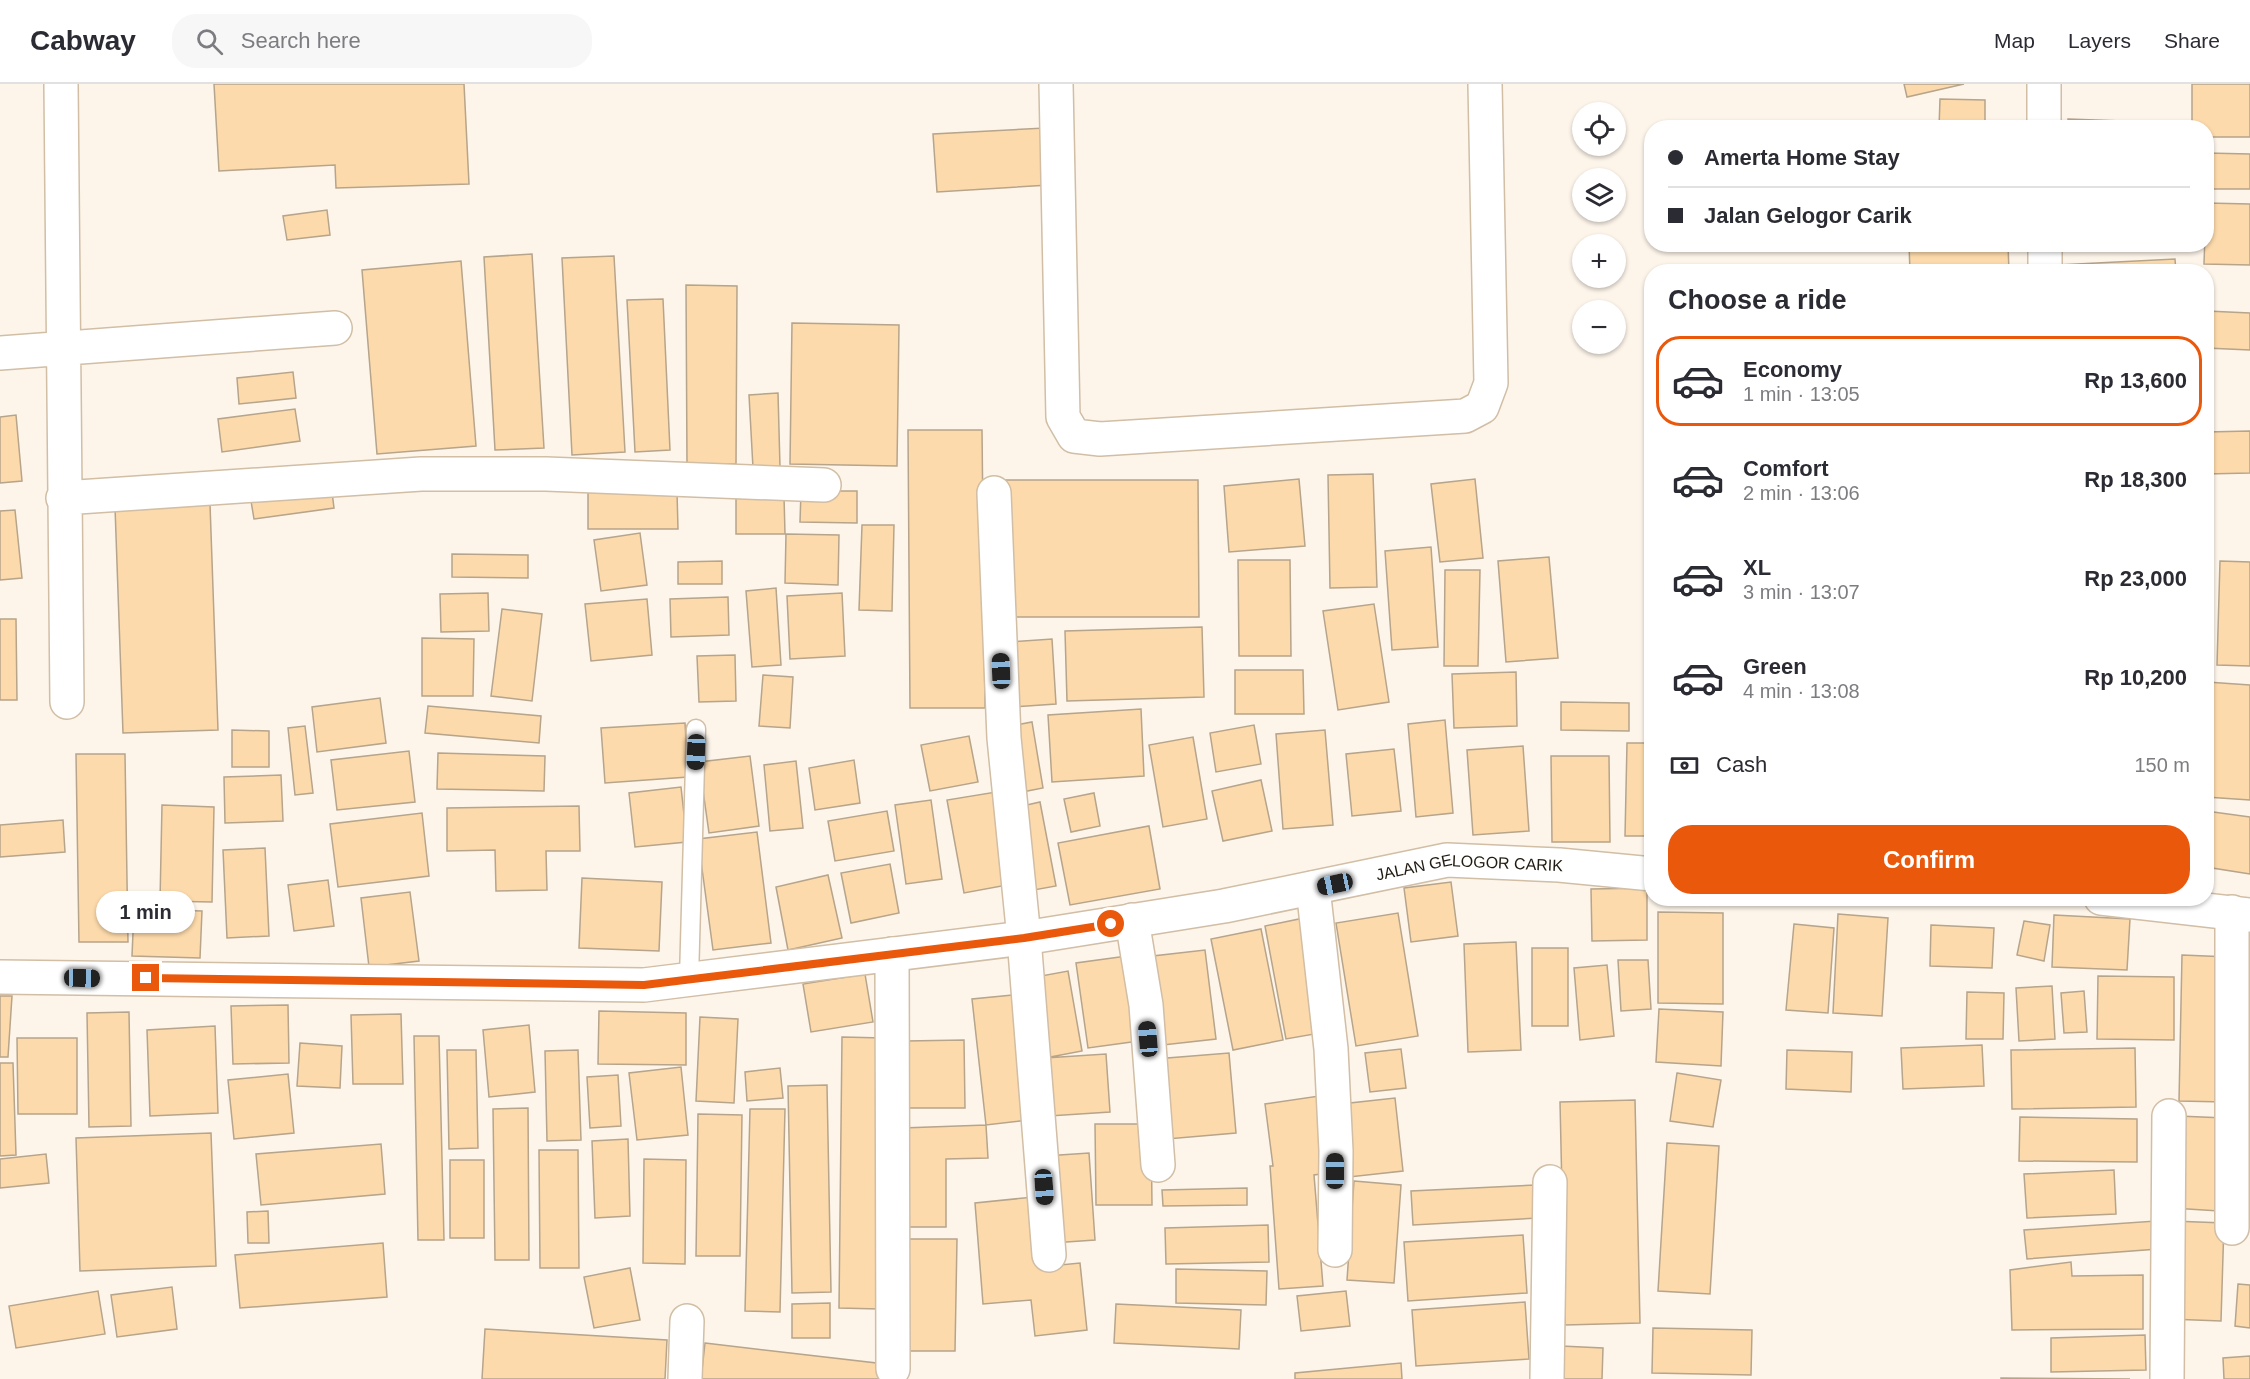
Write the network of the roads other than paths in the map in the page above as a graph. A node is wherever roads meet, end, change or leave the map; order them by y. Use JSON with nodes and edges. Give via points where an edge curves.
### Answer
{"nodes":[{"id":1,"x":61,"y":84,"type":"edge"},
{"id":2,"x":1056,"y":84,"type":"edge"},
{"id":3,"x":1485,"y":84,"type":"edge"},
{"id":4,"x":2044,"y":84,"type":"edge"},
{"id":5,"x":2044,"y":120,"type":"edge"},
{"id":6,"x":335,"y":328,"type":"dead end"},
{"id":7,"x":65,"y":348,"type":"junction"},
{"id":8,"x":0,"y":353,"type":"edge"},
{"id":9,"x":824,"y":485,"type":"dead end"},
{"id":10,"x":994,"y":493,"type":"dead end"},
{"id":11,"x":63,"y":498,"type":"junction"},
{"id":12,"x":67,"y":702,"type":"dead end"},
{"id":13,"x":696,"y":729,"type":"dead end"},
{"id":14,"x":1644,"y":873,"type":"edge"},
{"id":15,"x":1313,"y":888,"type":"junction"},
{"id":16,"x":2171,"y":906,"type":"edge"},
{"id":17,"x":2241,"y":914,"type":"edge"},
{"id":18,"x":1132,"y":920,"type":"junction"},
{"id":19,"x":1024,"y":938,"type":"junction"},
{"id":20,"x":892,"y":954,"type":"junction"},
{"id":21,"x":0,"y":977,"type":"edge"},
{"id":22,"x":689,"y":979,"type":"junction"},
{"id":23,"x":2169,"y":1116,"type":"dead end"},
{"id":24,"x":1158,"y":1165,"type":"dead end"},
{"id":25,"x":1550,"y":1182,"type":"dead end"},
{"id":26,"x":2232,"y":1228,"type":"dead end"},
{"id":27,"x":1335,"y":1251,"type":"dead end"},
{"id":28,"x":1049,"y":1255,"type":"dead end"},
{"id":29,"x":687,"y":1321,"type":"dead end"},
{"id":30,"x":893,"y":1369,"type":"dead end"},
{"id":31,"x":685,"y":1379,"type":"edge"},
{"id":32,"x":1547,"y":1379,"type":"edge"},
{"id":33,"x":2167,"y":1379,"type":"edge"}],
"edges":[{"from":1,"to":7,"type":"street"},
{"from":2,"to":3,"type":"street","via":[[1063,417],[1074,436],[1100,439],[1465,416],[1482,407],[1491,382]]},
{"from":4,"to":5,"type":"street"},
{"from":6,"to":7,"type":"street"},
{"from":7,"to":8,"type":"street"},
{"from":7,"to":11,"type":"street"},
{"from":9,"to":11,"type":"street","via":[[546,474],[421,474]]},
{"from":10,"to":19,"type":"street","via":[[1004,738]]},
{"from":11,"to":12,"type":"street"},
{"from":13,"to":22,"type":"lane"},
{"from":14,"to":15,"type":"street","name":"JALAN GELOGOR CARIK","via":[[1447,860]]},
{"from":15,"to":18,"type":"street","name":"JALAN GELOGOR CARIK"},
{"from":15,"to":27,"type":"street","via":[[1331,1049]]},
{"from":16,"to":17,"type":"street"},
{"from":17,"to":26,"type":"street"},
{"from":18,"to":19,"type":"street","name":"JALAN GELOGOR CARIK"},
{"from":18,"to":24,"type":"street","via":[[1146,1005]]},
{"from":19,"to":20,"type":"street","name":"JALAN GELOGOR CARIK"},
{"from":19,"to":28,"type":"street"},
{"from":20,"to":22,"type":"street","name":"JALAN GELOGOR CARIK"},
{"from":20,"to":30,"type":"street"},
{"from":21,"to":22,"type":"street","name":"JALAN GELOGOR CARIK","via":[[563,985],[644,985]]},
{"from":23,"to":33,"type":"street"},
{"from":25,"to":32,"type":"street"},
{"from":29,"to":31,"type":"street"}]}
